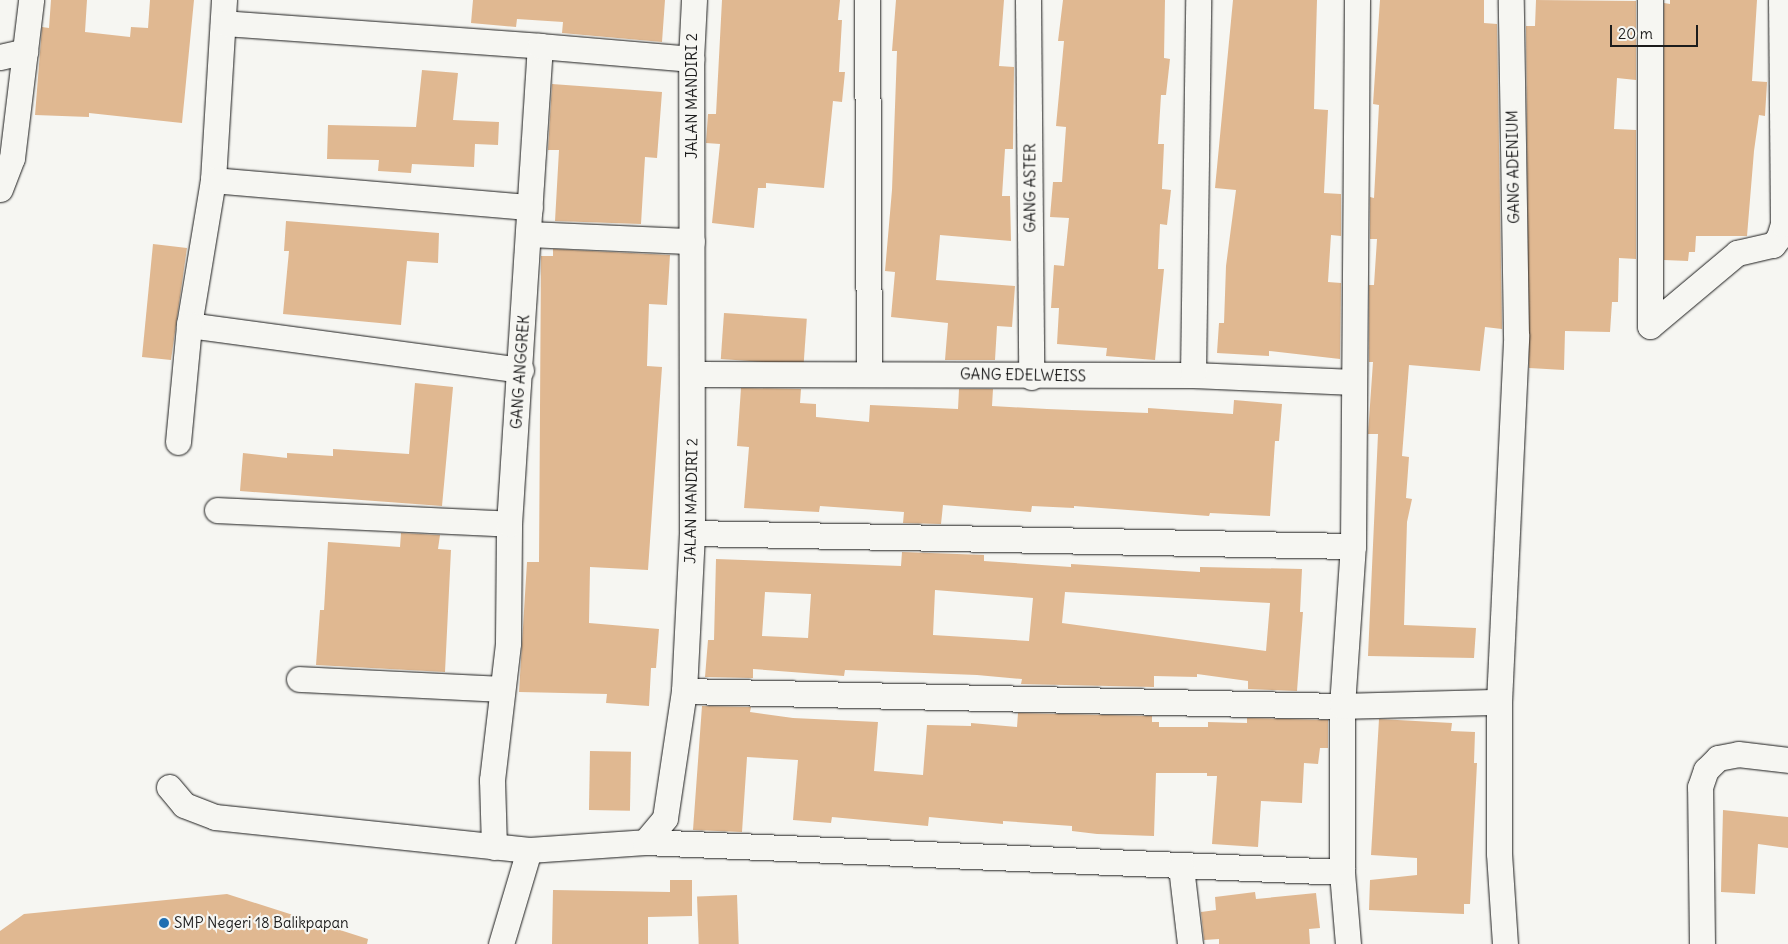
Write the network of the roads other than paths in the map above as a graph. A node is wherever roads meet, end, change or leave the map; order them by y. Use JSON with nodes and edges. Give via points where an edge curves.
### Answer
{"nodes":[{"id":1,"x":30,"y":0,"type":"edge"},
{"id":2,"x":694,"y":0,"type":"edge"},
{"id":3,"x":867,"y":0,"type":"edge"},
{"id":4,"x":1028,"y":0,"type":"edge"},
{"id":5,"x":1198,"y":0,"type":"edge"},
{"id":6,"x":1357,"y":0,"type":"edge"},
{"id":7,"x":1511,"y":0,"type":"edge"},
{"id":8,"x":1650,"y":0,"type":"edge"},
{"id":9,"x":1780,"y":0,"type":"edge"},
{"id":10,"x":224,"y":12,"type":"edge"},
{"id":11,"x":540,"y":46,"type":"junction"},
{"id":12,"x":25,"y":51,"type":"junction"},
{"id":13,"x":0,"y":57,"type":"edge"},
{"id":14,"x":690,"y":59,"type":"junction"},
{"id":15,"x":213,"y":180,"type":"junction"},
{"id":16,"x":0,"y":188,"type":"edge"},
{"id":17,"x":530,"y":207,"type":"junction"},
{"id":18,"x":529,"y":234,"type":"junction"},
{"id":19,"x":692,"y":241,"type":"junction"},
{"id":20,"x":189,"y":325,"type":"junction"},
{"id":21,"x":521,"y":370,"type":"junction"},
{"id":22,"x":869,"y":372,"type":"junction"},
{"id":23,"x":693,"y":374,"type":"junction"},
{"id":24,"x":1193,"y":375,"type":"junction"},
{"id":25,"x":1031,"y":377,"type":"junction"},
{"id":26,"x":1354,"y":382,"type":"junction"},
{"id":27,"x":178,"y":442,"type":"dead end"},
{"id":28,"x":218,"y":510,"type":"dead end"},
{"id":29,"x":509,"y":524,"type":"junction"},
{"id":30,"x":692,"y":533,"type":"junction"},
{"id":31,"x":1352,"y":546,"type":"junction"},
{"id":32,"x":299,"y":679,"type":"dead end"},
{"id":33,"x":501,"y":689,"type":"junction"},
{"id":34,"x":684,"y":691,"type":"junction"},
{"id":35,"x":1499,"y":702,"type":"junction"},
{"id":36,"x":1342,"y":706,"type":"junction"},
{"id":37,"x":1788,"y":760,"type":"edge"},
{"id":38,"x":169,"y":787,"type":"dead end"},
{"id":39,"x":645,"y":842,"type":"junction"},
{"id":40,"x":494,"y":847,"type":"junction"},
{"id":41,"x":529,"y":850,"type":"junction"},
{"id":42,"x":1181,"y":866,"type":"junction"},
{"id":43,"x":1342,"y":872,"type":"junction"},
{"id":44,"x":501,"y":944,"type":"edge"},
{"id":45,"x":1190,"y":944,"type":"edge"},
{"id":46,"x":1348,"y":944,"type":"edge"},
{"id":47,"x":1505,"y":944,"type":"edge"},
{"id":48,"x":1702,"y":944,"type":"edge"}],
"edges":[{"from":1,"to":12,"type":"street"},
{"from":2,"to":14,"type":"street","name":"JALAN MANDIRI 2"},
{"from":3,"to":22,"type":"street"},
{"from":4,"to":25,"type":"street","name":"GANG ASTER"},
{"from":5,"to":24,"type":"street"},
{"from":6,"to":26,"type":"street"},
{"from":7,"to":35,"type":"street","name":"GANG ADENIUM","via":[[1516,335]]},
{"from":8,"to":9,"type":"street","via":[[1650,326],[1737,253],[1773,245],[1779,236],[1783,224]]},
{"from":10,"to":11,"type":"street"},
{"from":10,"to":15,"type":"street"},
{"from":11,"to":14,"type":"street"},
{"from":11,"to":17,"type":"street","name":"GANG ANGGREK"},
{"from":12,"to":13,"type":"street"},
{"from":12,"to":16,"type":"street","via":[[12,158]]},
{"from":14,"to":19,"type":"street","name":"JALAN MANDIRI 2"},
{"from":15,"to":17,"type":"street"},
{"from":15,"to":20,"type":"street"},
{"from":17,"to":18,"type":"street","name":"GANG ANGGREK"},
{"from":18,"to":19,"type":"street"},
{"from":18,"to":21,"type":"street","name":"GANG ANGGREK"},
{"from":19,"to":23,"type":"street","name":"JALAN MANDIRI 2"},
{"from":20,"to":21,"type":"street"},
{"from":20,"to":27,"type":"street"},
{"from":21,"to":29,"type":"street","name":"GANG ANGGREK"},
{"from":22,"to":23,"type":"street","name":"GANG EDELWEISS"},
{"from":22,"to":25,"type":"street","name":"GANG EDELWEISS"},
{"from":23,"to":30,"type":"street","name":"JALAN MANDIRI 2"},
{"from":24,"to":25,"type":"street","name":"GANG EDELWEISS"},
{"from":24,"to":26,"type":"street","name":"GANG EDELWEISS"},
{"from":26,"to":31,"type":"street"},
{"from":28,"to":29,"type":"street"},
{"from":29,"to":33,"type":"street","name":"GANG ANGGREK","via":[[508,643]]},
{"from":30,"to":31,"type":"street"},
{"from":30,"to":34,"type":"street","name":"JALAN MANDIRI 2"},
{"from":31,"to":36,"type":"street"},
{"from":32,"to":33,"type":"street"},
{"from":33,"to":40,"type":"street","name":"GANG ANGGREK","via":[[492,780]]},
{"from":34,"to":36,"type":"street"},
{"from":34,"to":39,"type":"street","name":"JALAN MANDIRI 2","via":[[665,818]]},
{"from":35,"to":36,"type":"street"},
{"from":35,"to":47,"type":"street","name":"GANG ADENIUM","via":[[1499,853]]},
{"from":36,"to":43,"type":"street"},
{"from":37,"to":48,"type":"street","via":[[1738,754],[1718,758],[1706,770],[1700,788]]},
{"from":38,"to":40,"type":"street","via":[[184,805],[215,817]]},
{"from":39,"to":41,"type":"street"},
{"from":39,"to":42,"type":"street"},
{"from":40,"to":41,"type":"street"},
{"from":41,"to":44,"type":"street"},
{"from":42,"to":43,"type":"street"},
{"from":42,"to":45,"type":"street"},
{"from":43,"to":46,"type":"street"}]}
